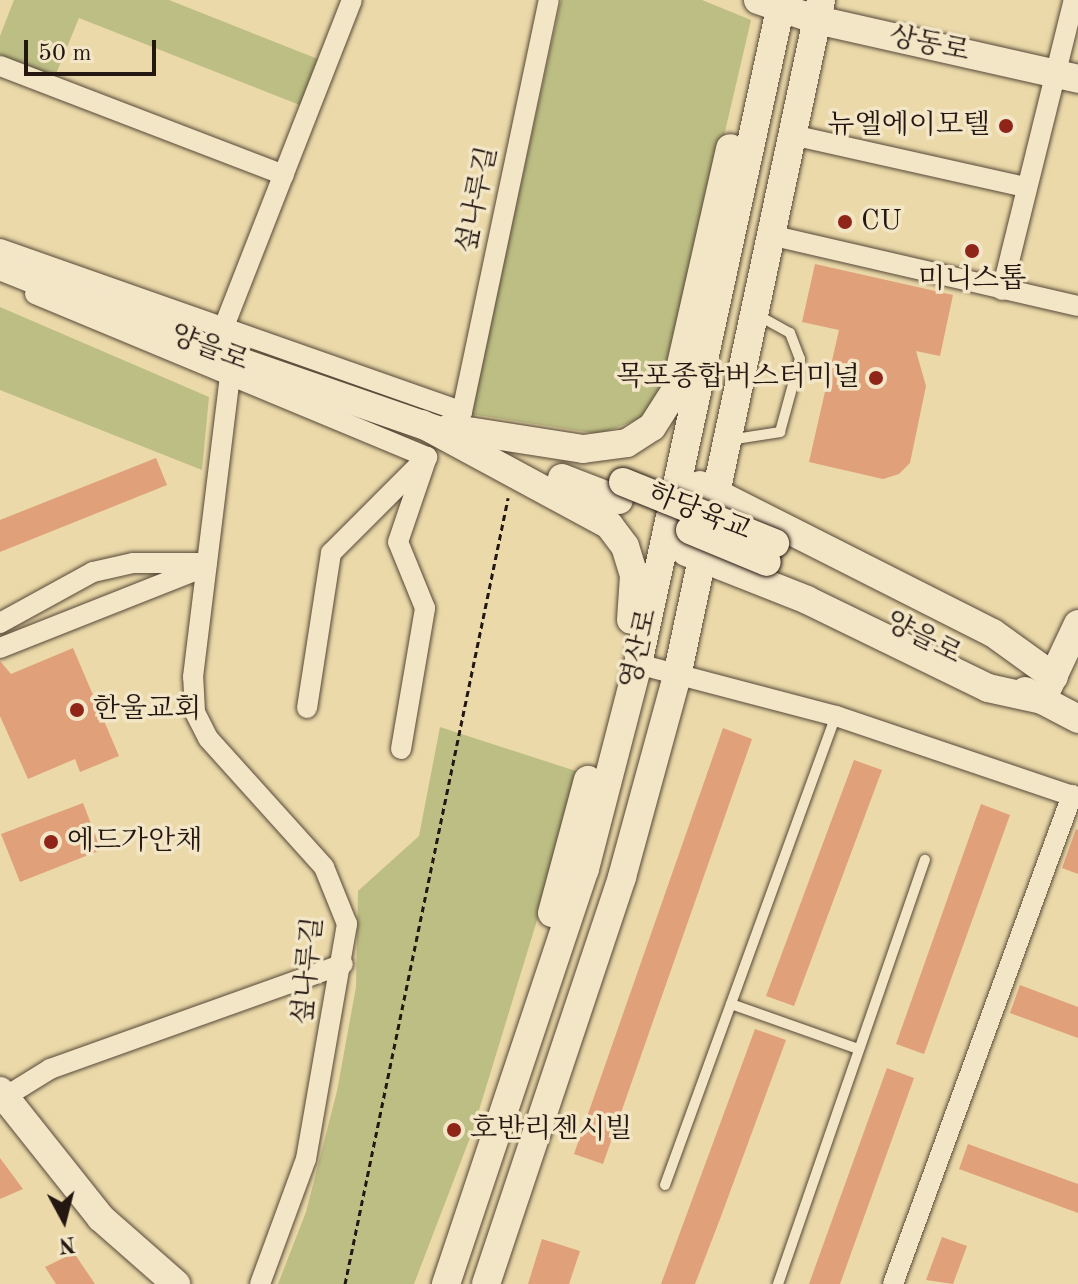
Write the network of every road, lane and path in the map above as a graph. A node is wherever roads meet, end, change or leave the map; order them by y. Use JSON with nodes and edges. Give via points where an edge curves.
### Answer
{"nodes":[{"id":1,"x":352,"y":0,"type":"edge"},
{"id":2,"x":549,"y":0,"type":"edge"},
{"id":3,"x":1074,"y":0,"type":"edge"},
{"id":4,"x":773,"y":3,"type":"edge"},
{"id":5,"x":819,"y":10,"type":"edge"},
{"id":6,"x":0,"y":66,"type":"edge"},
{"id":7,"x":1067,"y":76,"type":"edge"},
{"id":8,"x":792,"y":135,"type":"junction"},
{"id":9,"x":284,"y":175,"type":"junction"},
{"id":10,"x":1024,"y":187,"type":"junction"},
{"id":11,"x":770,"y":235,"type":"junction"},
{"id":12,"x":0,"y":249,"type":"edge"},
{"id":13,"x":0,"y":266,"type":"edge"},
{"id":14,"x":0,"y":275,"type":"edge"},
{"id":15,"x":1002,"y":290,"type":"junction"},
{"id":16,"x":1078,"y":306,"type":"edge"},
{"id":17,"x":754,"y":313,"type":"junction"},
{"id":18,"x":223,"y":329,"type":"junction"},
{"id":19,"x":231,"y":369,"type":"junction"},
{"id":20,"x":422,"y":424,"type":"junction"},
{"id":21,"x":727,"y":440,"type":"junction"},
{"id":22,"x":427,"y":457,"type":"junction"},
{"id":23,"x":513,"y":470,"type":"junction"},
{"id":24,"x":678,"y":475,"type":"junction"},
{"id":25,"x":621,"y":491,"type":"joint"},
{"id":26,"x":716,"y":492,"type":"junction"},
{"id":27,"x":664,"y":543,"type":"junction"},
{"id":28,"x":771,"y":553,"type":"joint"},
{"id":29,"x":702,"y":558,"type":"junction"},
{"id":30,"x":206,"y":565,"type":"junction"},
{"id":31,"x":0,"y":623,"type":"edge"},
{"id":32,"x":1078,"y":624,"type":"edge"},
{"id":33,"x":0,"y":648,"type":"edge"},
{"id":34,"x":638,"y":664,"type":"junction"},
{"id":35,"x":677,"y":676,"type":"junction"},
{"id":36,"x":1058,"y":688,"type":"edge"},
{"id":37,"x":307,"y":708,"type":"dead end"},
{"id":38,"x":836,"y":716,"type":"junction"},
{"id":39,"x":1078,"y":719,"type":"edge"},
{"id":40,"x":401,"y":749,"type":"dead end"},
{"id":41,"x":1075,"y":796,"type":"edge"},
{"id":42,"x":925,"y":860,"type":"dead end"},
{"id":43,"x":343,"y":964,"type":"junction"},
{"id":44,"x":731,"y":1004,"type":"junction"},
{"id":45,"x":858,"y":1049,"type":"junction"},
{"id":46,"x":2,"y":1096,"type":"edge"},
{"id":47,"x":665,"y":1185,"type":"dead end"},
{"id":48,"x":467,"y":1228,"type":"junction"},
{"id":49,"x":176,"y":1284,"type":"edge"},
{"id":50,"x":260,"y":1284,"type":"edge"},
{"id":51,"x":345,"y":1284,"type":"edge"},
{"id":52,"x":446,"y":1284,"type":"edge"},
{"id":53,"x":486,"y":1284,"type":"edge"},
{"id":54,"x":778,"y":1284,"type":"edge"},
{"id":55,"x":893,"y":1284,"type":"edge"}],
"edges":[{"from":1,"to":9,"type":"street"},
{"from":2,"to":18,"type":"street","name":"섶나루길","via":[[462,412]]},
{"from":3,"to":7,"type":"street"},
{"from":4,"to":5,"type":"street","name":"상동로"},
{"from":4,"to":20,"type":"street","via":[[745,86],[675,391],[661,417],[634,439],[598,449]]},
{"from":4,"to":24,"type":"street","name":"영산로"},
{"from":5,"to":7,"type":"street","name":"상동로"},
{"from":5,"to":8,"type":"street","name":"영산로"},
{"from":6,"to":9,"type":"street"},
{"from":7,"to":10,"type":"street"},
{"from":8,"to":10,"type":"street"},
{"from":8,"to":11,"type":"street","name":"영산로"},
{"from":9,"to":18,"type":"street"},
{"from":10,"to":15,"type":"street"},
{"from":11,"to":15,"type":"street"},
{"from":11,"to":17,"type":"street","name":"영산로"},
{"from":12,"to":18,"type":"street"},
{"from":13,"to":19,"type":"street","name":"양을로"},
{"from":14,"to":19,"type":"street"},
{"from":15,"to":16,"type":"street"},
{"from":17,"to":21,"type":"street","name":"영산로"},
{"from":17,"to":21,"type":"lane","via":[[790,333],[800,359],[780,432]]},
{"from":18,"to":19,"type":"street"},
{"from":19,"to":20,"type":"street","name":"양을로"},
{"from":19,"to":22,"type":"street"},
{"from":19,"to":30,"type":"street","name":"섶나루길"},
{"from":20,"to":23,"type":"street"},
{"from":20,"to":25,"type":"street","name":"양을로"},
{"from":21,"to":26,"type":"street","name":"영산로"},
{"from":22,"to":37,"type":"street","via":[[331,553]]},
{"from":22,"to":40,"type":"street","via":[[398,542],[425,608]]},
{"from":23,"to":48,"type":"street","via":[[609,525],[625,546],[635,593]]},
{"from":23,"to":51,"type":"path"},
{"from":24,"to":26,"type":"street"},
{"from":24,"to":27,"type":"street","name":"영산로"},
{"from":25,"to":28,"type":"street","name":"하당육교","bridge":true},
{"from":26,"to":29,"type":"street","name":"영산로"},
{"from":26,"to":36,"type":"street","via":[[993,633]]},
{"from":27,"to":29,"type":"street"},
{"from":27,"to":34,"type":"street","name":"영산로"},
{"from":28,"to":36,"type":"street","name":"양을로"},
{"from":29,"to":35,"type":"street","name":"영산로"},
{"from":29,"to":36,"type":"street","via":[[988,688]]},
{"from":30,"to":31,"type":"street","via":[[133,563],[93,572]]},
{"from":30,"to":33,"type":"street"},
{"from":30,"to":43,"type":"street","name":"섶나루길","via":[[195,712],[208,738],[337,888],[347,924]]},
{"from":32,"to":36,"type":"street"},
{"from":34,"to":35,"type":"street"},
{"from":34,"to":48,"type":"street","name":"영산로","via":[[585,869]]},
{"from":35,"to":38,"type":"street"},
{"from":35,"to":53,"type":"street","name":"영산로","via":[[622,877]]},
{"from":36,"to":39,"type":"street","name":"양을로"},
{"from":38,"to":41,"type":"street"},
{"from":38,"to":44,"type":"lane"},
{"from":41,"to":55,"type":"street"},
{"from":42,"to":45,"type":"lane"},
{"from":43,"to":46,"type":"street","via":[[50,1069]]},
{"from":43,"to":50,"type":"street","name":"섶나루길","via":[[306,1159]]},
{"from":44,"to":45,"type":"lane"},
{"from":44,"to":47,"type":"lane"},
{"from":45,"to":54,"type":"lane"},
{"from":46,"to":49,"type":"street","via":[[101,1218]]},
{"from":48,"to":52,"type":"street","name":"영산로"}]}
